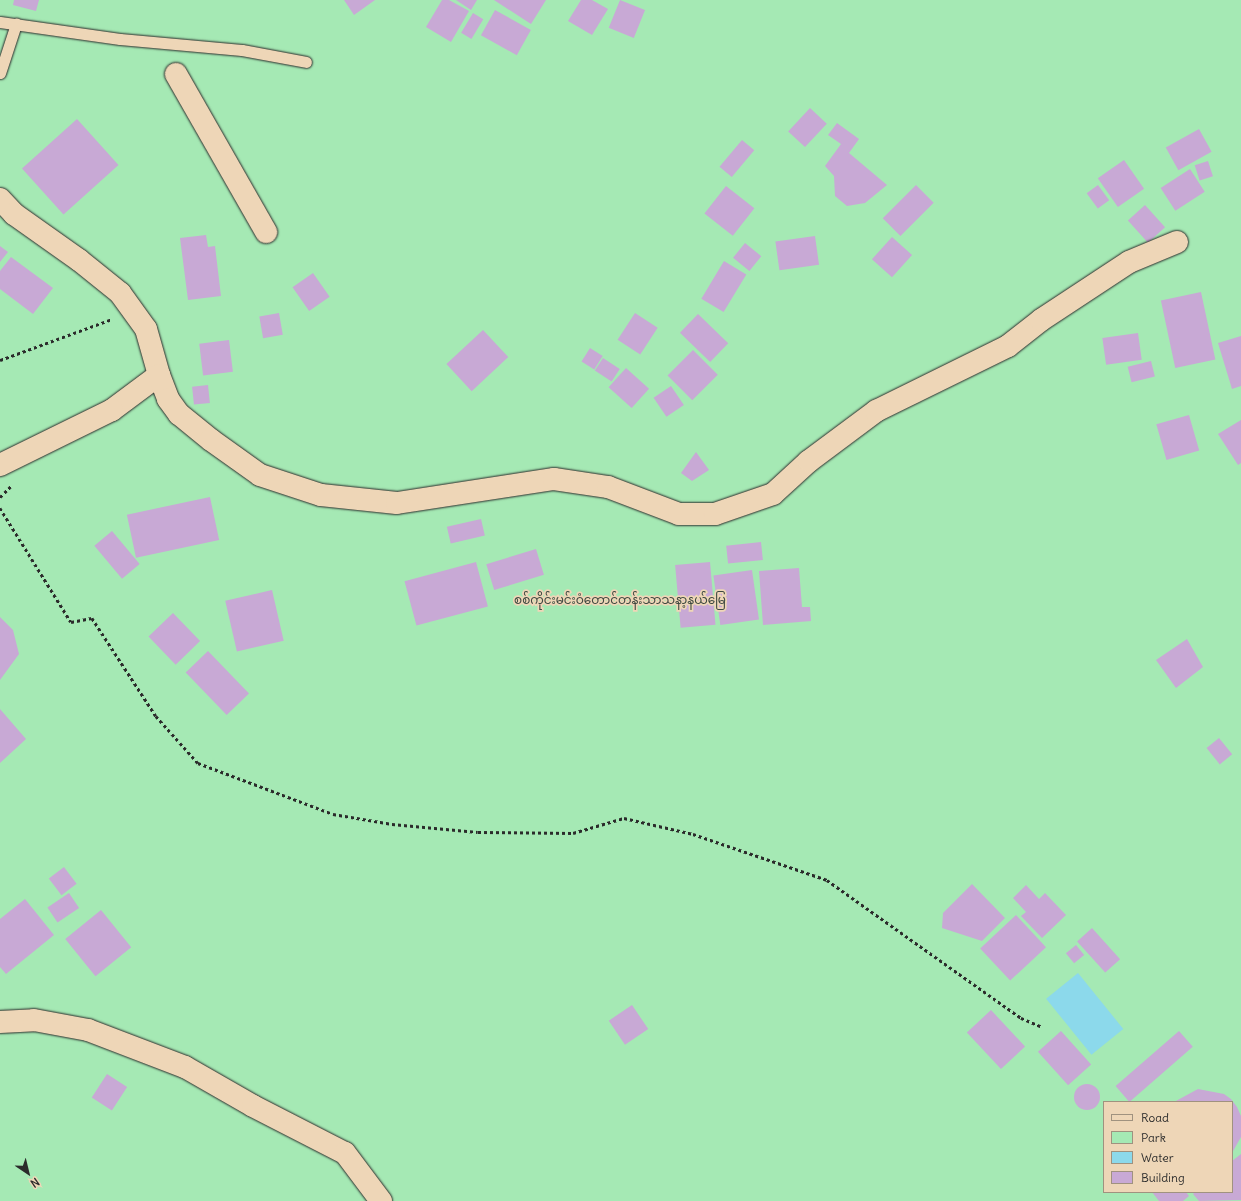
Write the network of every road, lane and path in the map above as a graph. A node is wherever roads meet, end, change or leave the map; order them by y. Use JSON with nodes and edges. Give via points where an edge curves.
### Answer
{"nodes":[{"id":1,"x":0,"y":22,"type":"edge"},
{"id":2,"x":16,"y":24,"type":"junction"},
{"id":3,"x":306,"y":62,"type":"dead end"},
{"id":4,"x":0,"y":73,"type":"edge"},
{"id":5,"x":176,"y":74,"type":"dead end"},
{"id":6,"x":0,"y":199,"type":"edge"},
{"id":7,"x":266,"y":232,"type":"dead end"},
{"id":8,"x":1177,"y":242,"type":"dead end"},
{"id":9,"x":135,"y":311,"type":"junction"},
{"id":10,"x":0,"y":360,"type":"edge"},
{"id":11,"x":159,"y":376,"type":"junction"},
{"id":12,"x":0,"y":465,"type":"edge"},
{"id":13,"x":0,"y":508,"type":"edge"},
{"id":14,"x":0,"y":1022,"type":"edge"},
{"id":15,"x":1042,"y":1027,"type":"dead end"},
{"id":16,"x":381,"y":1201,"type":"edge"}],
"edges":[{"from":1,"to":2,"type":"lane"},
{"from":2,"to":3,"type":"lane","via":[[120,39],[242,50]]},
{"from":2,"to":4,"type":"lane"},
{"from":5,"to":7,"type":"street"},
{"from":6,"to":9,"type":"street","via":[[14,214],[79,260],[120,294]]},
{"from":8,"to":11,"type":"street","via":[[1129,262],[1041,320],[1008,346],[876,411],[809,461],[773,494],[715,514],[679,514],[608,487],[554,479],[398,503],[321,495],[260,475],[211,440],[179,414],[168,399]]},
{"from":9,"to":10,"type":"path"},
{"from":9,"to":11,"type":"street","via":[[146,329]]},
{"from":11,"to":12,"type":"street","via":[[112,410]]},
{"from":13,"to":15,"type":"path","via":[[71,622],[92,618],[156,716],[198,763],[333,814],[392,824],[478,832],[572,833],[624,818],[693,834],[827,880],[1021,1018]]},
{"from":14,"to":16,"type":"street","via":[[34,1020],[88,1030],[185,1067],[253,1106],[345,1153]]}]}
